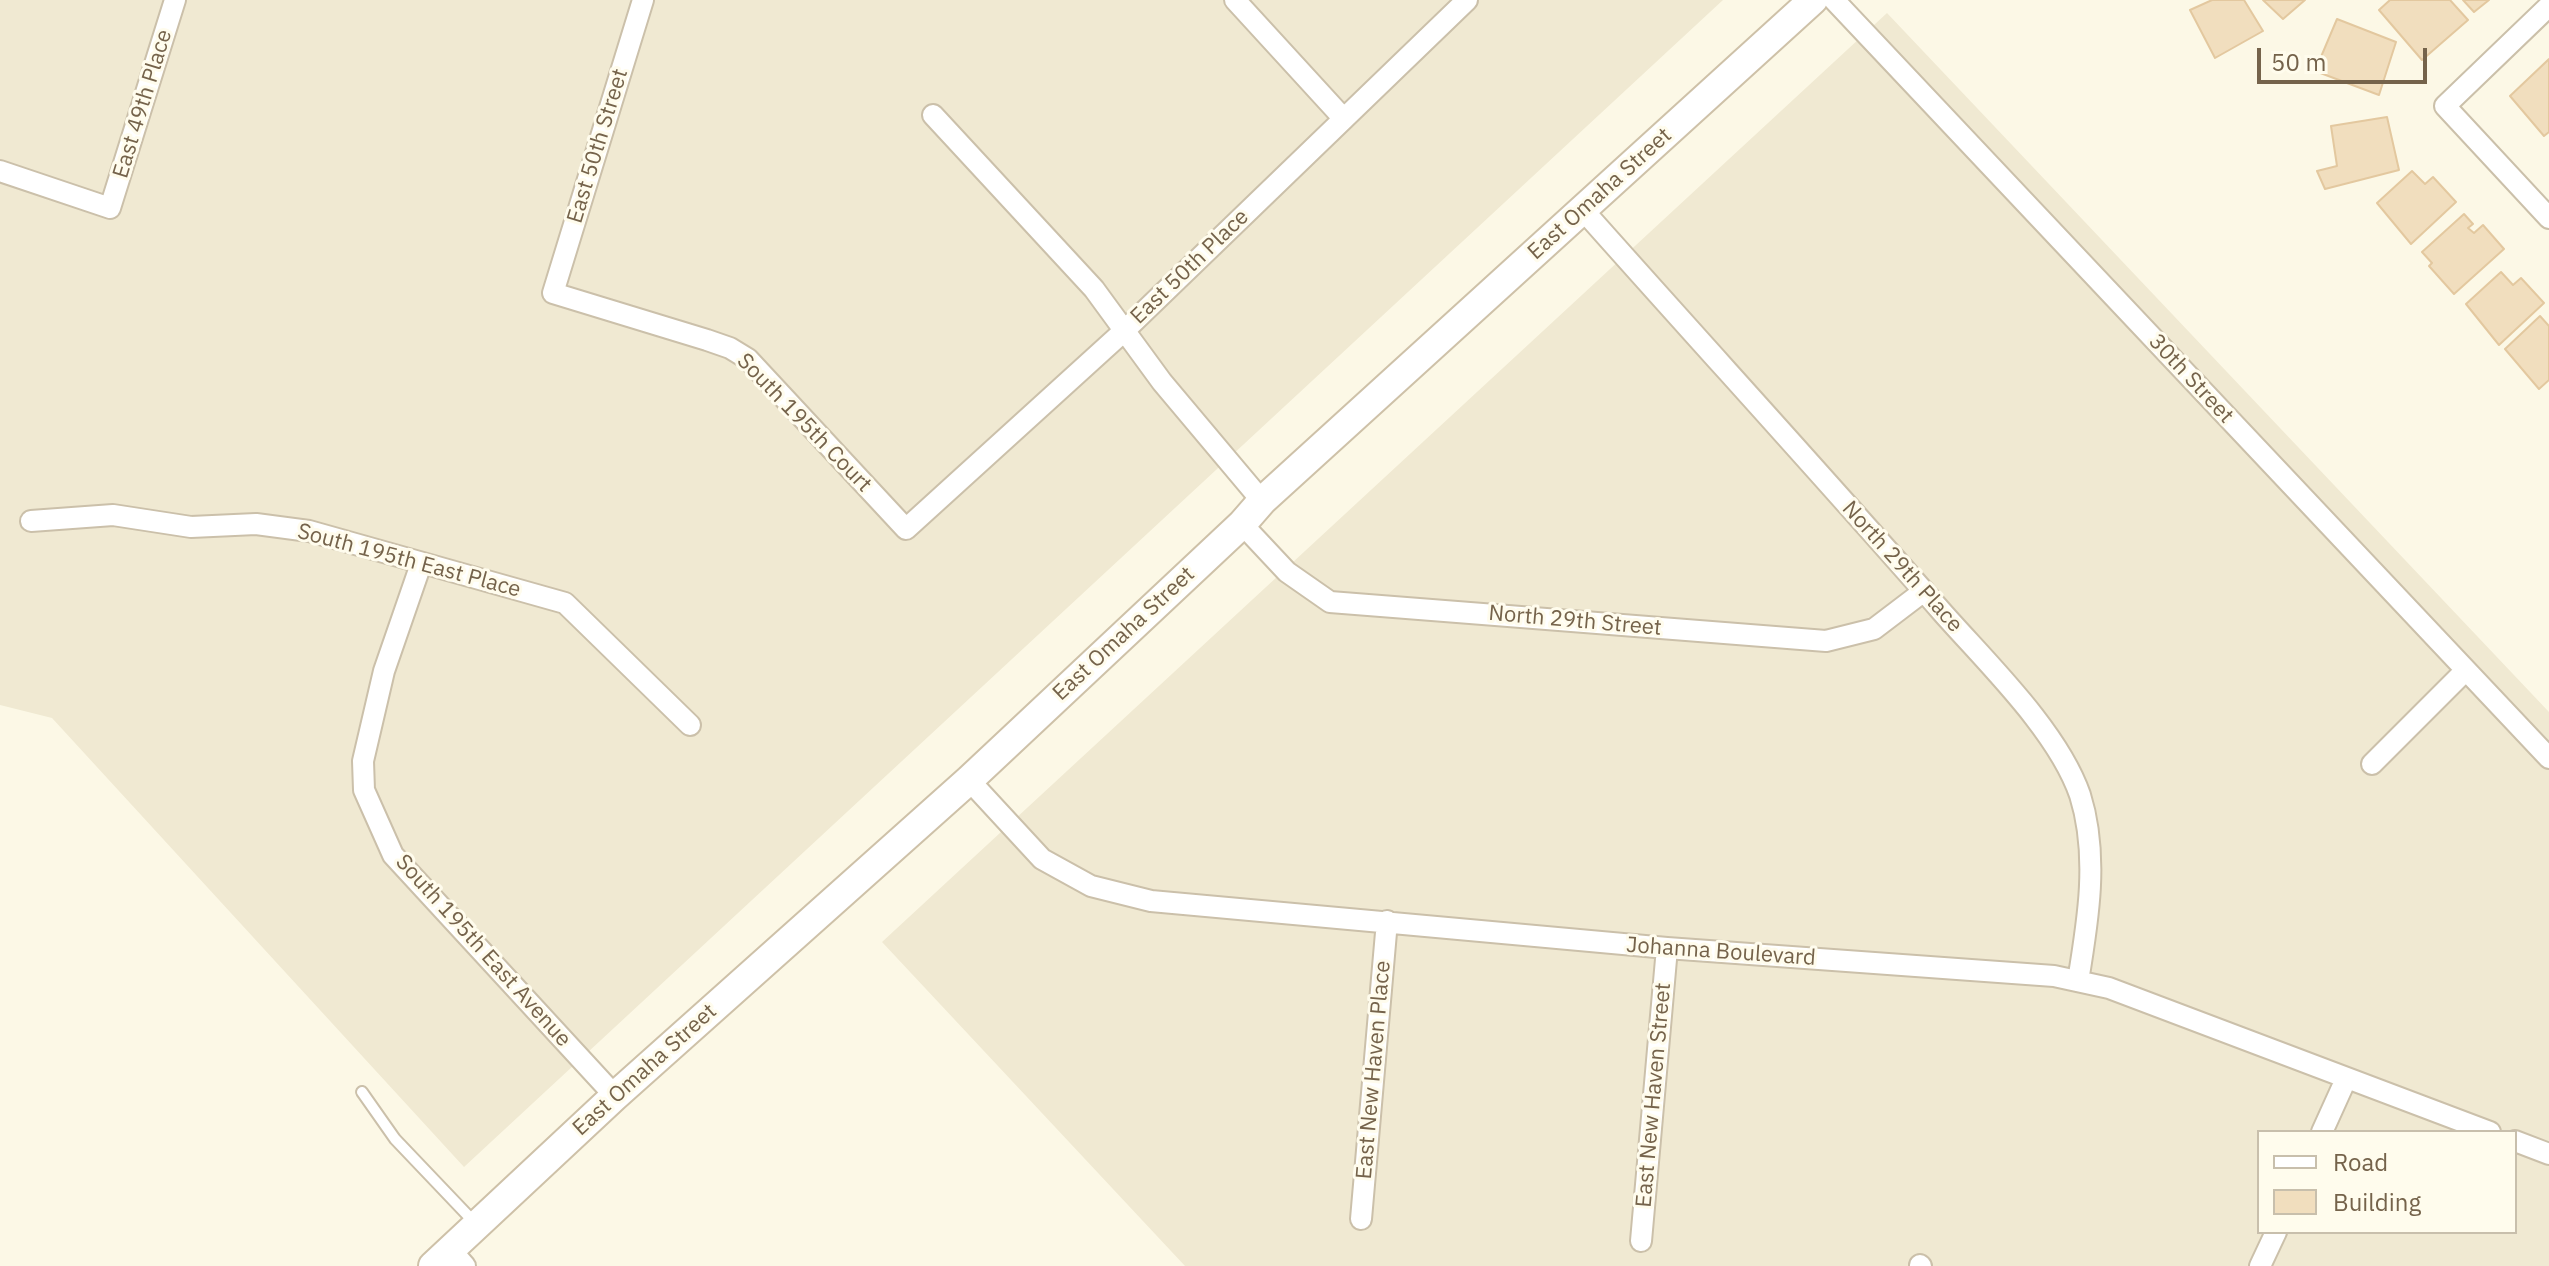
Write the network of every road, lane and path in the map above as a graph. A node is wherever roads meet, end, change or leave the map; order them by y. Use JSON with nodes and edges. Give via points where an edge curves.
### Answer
{"nodes":[{"id":1,"x":175,"y":0,"type":"edge"},
{"id":2,"x":1235,"y":0,"type":"edge"},
{"id":3,"x":1467,"y":0,"type":"edge"},
{"id":4,"x":1813,"y":0,"type":"edge"},
{"id":5,"x":1834,"y":0,"type":"edge"},
{"id":6,"x":637,"y":2,"type":"edge"},
{"id":7,"x":2549,"y":6,"type":"edge"},
{"id":8,"x":933,"y":115,"type":"dead end"},
{"id":9,"x":1344,"y":119,"type":"junction"},
{"id":10,"x":0,"y":171,"type":"edge"},
{"id":11,"x":1583,"y":210,"type":"junction"},
{"id":12,"x":2549,"y":218,"type":"edge"},
{"id":13,"x":553,"y":293,"type":"joint"},
{"id":14,"x":1124,"y":331,"type":"junction"},
{"id":15,"x":1262,"y":501,"type":"junction"},
{"id":16,"x":31,"y":521,"type":"dead end"},
{"id":17,"x":1242,"y":524,"type":"junction"},
{"id":18,"x":906,"y":529,"type":"joint"},
{"id":19,"x":421,"y":564,"type":"junction"},
{"id":20,"x":1924,"y":591,"type":"junction"},
{"id":21,"x":2466,"y":670,"type":"junction"},
{"id":22,"x":690,"y":725,"type":"dead end"},
{"id":23,"x":2549,"y":758,"type":"edge"},
{"id":24,"x":2372,"y":764,"type":"dead end"},
{"id":25,"x":969,"y":780,"type":"junction"},
{"id":26,"x":1387,"y":921,"type":"junction"},
{"id":27,"x":1667,"y":948,"type":"junction"},
{"id":28,"x":2078,"y":981,"type":"junction"},
{"id":29,"x":2346,"y":1079,"type":"junction"},
{"id":30,"x":362,"y":1092,"type":"dead end"},
{"id":31,"x":615,"y":1096,"type":"junction"},
{"id":32,"x":2323,"y":1130,"type":"edge"},
{"id":33,"x":2485,"y":1130,"type":"edge"},
{"id":34,"x":2517,"y":1142,"type":"edge"},
{"id":35,"x":2549,"y":1154,"type":"edge"},
{"id":36,"x":1361,"y":1219,"type":"dead end"},
{"id":37,"x":477,"y":1225,"type":"junction"},
{"id":38,"x":2275,"y":1234,"type":"edge"},
{"id":39,"x":1641,"y":1241,"type":"dead end"},
{"id":40,"x":450,"y":1261,"type":"edge"},
{"id":41,"x":2260,"y":1266,"type":"edge"}],
"edges":[{"from":1,"to":10,"type":"street","name":"East 49th Place","via":[[110,208]]},
{"from":2,"to":9,"type":"street"},
{"from":3,"to":9,"type":"street","name":"East 50th Place"},
{"from":4,"to":11,"type":"street","name":"East Omaha Street"},
{"from":5,"to":21,"type":"street","name":"30th Street"},
{"from":6,"to":13,"type":"street","name":"East 50th Street"},
{"from":7,"to":12,"type":"street","via":[[2445,106]]},
{"from":8,"to":14,"type":"street","via":[[1094,289]]},
{"from":9,"to":14,"type":"street","name":"East 50th Place"},
{"from":11,"to":15,"type":"street","name":"East Omaha Street"},
{"from":11,"to":20,"type":"street","name":"North 29th Place"},
{"from":13,"to":18,"type":"street","name":"South 195th Court","via":[[707,340],[748,359]]},
{"from":14,"to":15,"type":"street"},
{"from":14,"to":18,"type":"street","name":"East 50th Place"},
{"from":15,"to":17,"type":"street","name":"East Omaha Street"},
{"from":16,"to":19,"type":"street","name":"South 195th East Place","via":[[113,515],[191,527],[256,524],[309,531]]},
{"from":17,"to":20,"type":"street","name":"North 29th Street","via":[[1287,572],[1330,602],[1826,641],[1874,629]]},
{"from":17,"to":25,"type":"street","name":"East Omaha Street"},
{"from":19,"to":22,"type":"street","name":"South 195th East Place","via":[[565,603]]},
{"from":19,"to":31,"type":"street","name":"South 195th East Avenue","via":[[384,671],[363,761],[364,790],[393,855]]},
{"from":20,"to":28,"type":"street","name":"North 29th Place","via":[[2040,726],[2079,795],[2091,870]]},
{"from":21,"to":23,"type":"street","name":"30th Street"},
{"from":21,"to":24,"type":"street"},
{"from":25,"to":26,"type":"street","name":"Johanna Boulevard","via":[[1042,859],[1091,886],[1151,901]]},
{"from":25,"to":31,"type":"street","name":"East Omaha Street"},
{"from":26,"to":27,"type":"street","name":"Johanna Boulevard"},
{"from":26,"to":36,"type":"street","name":"East New Haven Place"},
{"from":27,"to":28,"type":"street","name":"Johanna Boulevard"},
{"from":27,"to":39,"type":"street","name":"East New Haven Street"},
{"from":28,"to":29,"type":"street","name":"Johanna Boulevard","via":[[2109,988]]},
{"from":29,"to":32,"type":"street"},
{"from":29,"to":33,"type":"street","name":"Johanna Boulevard"},
{"from":30,"to":37,"type":"lane","via":[[395,1139]]},
{"from":31,"to":37,"type":"street","name":"East Omaha Street"},
{"from":34,"to":35,"type":"street"},
{"from":37,"to":40,"type":"street","name":"East Omaha Street"},
{"from":38,"to":41,"type":"street"}]}
